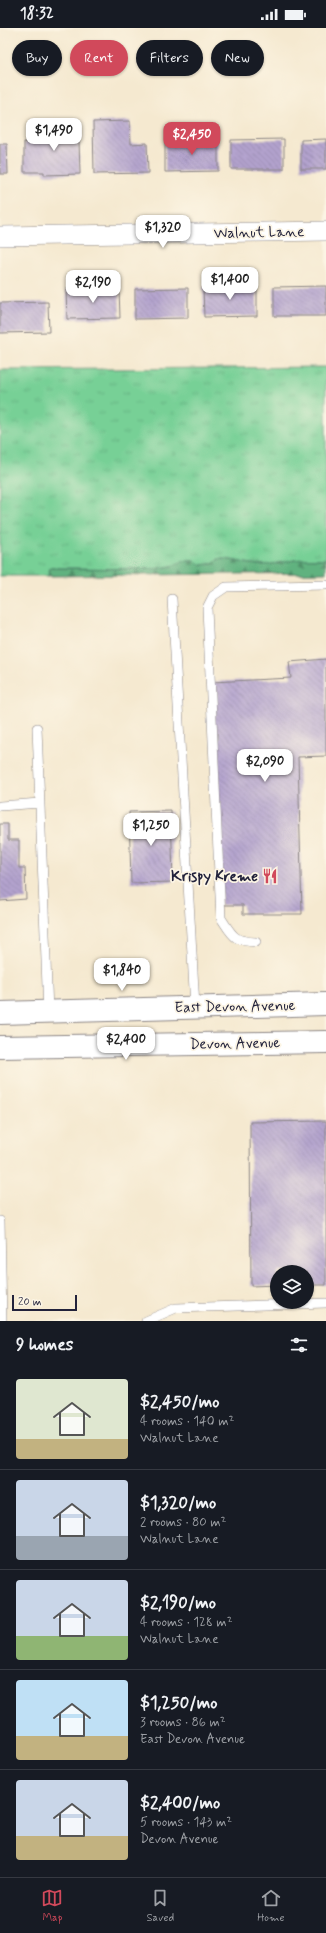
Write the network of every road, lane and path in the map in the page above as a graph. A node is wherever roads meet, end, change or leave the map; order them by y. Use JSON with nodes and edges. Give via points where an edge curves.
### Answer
{"nodes":[{"id":1,"x":326,"y":231,"type":"edge"},
{"id":2,"x":0,"y":236,"type":"edge"},
{"id":3,"x":326,"y":585,"type":"edge"},
{"id":4,"x":172,"y":599,"type":"dead end"},
{"id":5,"x":37,"y":728,"type":"dead end"},
{"id":6,"x":40,"y":803,"type":"junction"},
{"id":7,"x":0,"y":806,"type":"edge"},
{"id":8,"x":256,"y":942,"type":"dead end"},
{"id":9,"x":326,"y":1004,"type":"edge"},
{"id":10,"x":194,"y":1007,"type":"junction"},
{"id":11,"x":0,"y":1012,"type":"edge"},
{"id":12,"x":48,"y":1012,"type":"junction"},
{"id":13,"x":326,"y":1042,"type":"edge"},
{"id":14,"x":0,"y":1047,"type":"edge"},
{"id":15,"x":0,"y":1221,"type":"edge"},
{"id":16,"x":326,"y":1303,"type":"edge"},
{"id":17,"x":2,"y":1321,"type":"edge"},
{"id":18,"x":146,"y":1321,"type":"edge"}],
"edges":[{"from":1,"to":2,"type":"street","name":"Walnut Lane"},
{"from":3,"to":8,"type":"lane","via":[[226,587],[213,596],[207,608],[221,918],[241,942]]},
{"from":4,"to":10,"type":"lane"},
{"from":5,"to":6,"type":"lane"},
{"from":6,"to":7,"type":"lane"},
{"from":6,"to":12,"type":"lane"},
{"from":9,"to":10,"type":"main road","name":"East Devon Avenue"},
{"from":10,"to":12,"type":"main road","name":"East Devon Avenue"},
{"from":11,"to":12,"type":"main road","name":"East Devon Avenue"},
{"from":13,"to":14,"type":"main road","name":"Devon Avenue"},
{"from":15,"to":17,"type":"lane"},
{"from":16,"to":18,"type":"lane","via":[[176,1308]]}]}
